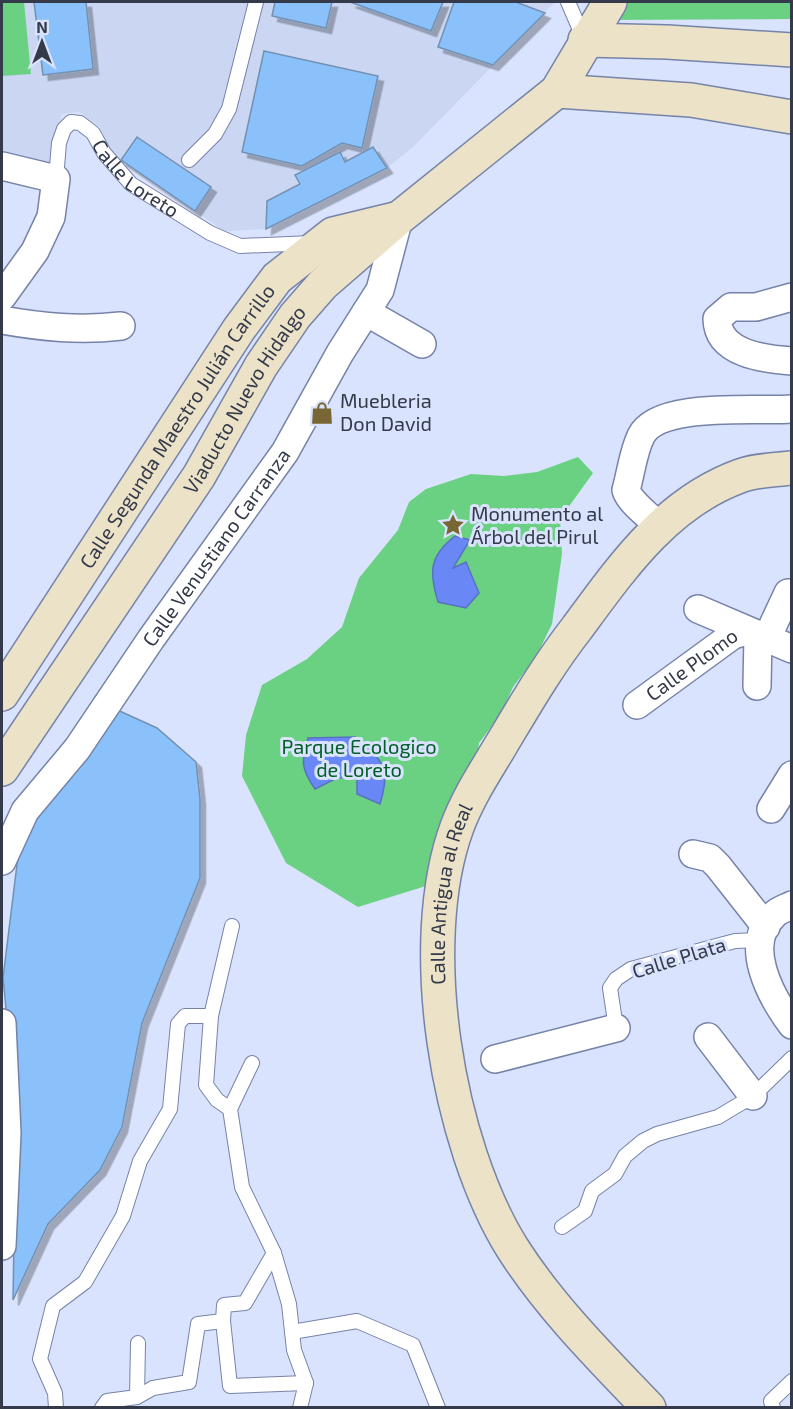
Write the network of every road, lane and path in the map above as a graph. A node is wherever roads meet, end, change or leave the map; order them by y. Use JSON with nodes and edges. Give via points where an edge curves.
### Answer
{"nodes":[{"id":1,"x":256,"y":2,"type":"edge"},
{"id":2,"x":568,"y":2,"type":"edge"},
{"id":3,"x":610,"y":2,"type":"edge"},
{"id":4,"x":585,"y":40,"type":"junction"},
{"id":5,"x":792,"y":50,"type":"edge"},
{"id":6,"x":556,"y":92,"type":"junction"},
{"id":7,"x":792,"y":117,"type":"edge"},
{"id":8,"x":189,"y":160,"type":"dead end"},
{"id":9,"x":2,"y":166,"type":"edge"},
{"id":10,"x":56,"y":179,"type":"junction"},
{"id":11,"x":399,"y":218,"type":"junction"},
{"id":12,"x":321,"y":243,"type":"junction"},
{"id":13,"x":2,"y":297,"type":"edge"},
{"id":14,"x":792,"y":297,"type":"edge"},
{"id":15,"x":366,"y":312,"type":"junction"},
{"id":16,"x":2,"y":320,"type":"edge"},
{"id":17,"x":121,"y":326,"type":"dead end"},
{"id":18,"x":422,"y":344,"type":"dead end"},
{"id":19,"x":792,"y":361,"type":"edge"},
{"id":20,"x":792,"y":409,"type":"edge"},
{"id":21,"x":792,"y":468,"type":"edge"},
{"id":22,"x":658,"y":526,"type":"junction"},
{"id":23,"x":788,"y":592,"type":"dead end"},
{"id":24,"x":698,"y":609,"type":"dead end"},
{"id":25,"x":757,"y":635,"type":"junction"},
{"id":26,"x":792,"y":649,"type":"edge"},
{"id":27,"x":757,"y":686,"type":"dead end"},
{"id":28,"x":2,"y":694,"type":"edge"},
{"id":29,"x":637,"y":705,"type":"dead end"},
{"id":30,"x":2,"y":769,"type":"edge"},
{"id":31,"x":792,"y":775,"type":"edge"},
{"id":32,"x":771,"y":808,"type":"dead end"},
{"id":33,"x":693,"y":854,"type":"dead end"},
{"id":34,"x":2,"y":861,"type":"edge"},
{"id":35,"x":792,"y":905,"type":"edge"},
{"id":36,"x":232,"y":926,"type":"dead end"},
{"id":37,"x":762,"y":934,"type":"junction"},
{"id":38,"x":211,"y":1016,"type":"junction"},
{"id":39,"x":2,"y":1023,"type":"edge"},
{"id":40,"x":792,"y":1025,"type":"edge"},
{"id":41,"x":616,"y":1028,"type":"joint"},
{"id":42,"x":708,"y":1036,"type":"dead end"},
{"id":43,"x":792,"y":1058,"type":"edge"},
{"id":44,"x":495,"y":1059,"type":"dead end"},
{"id":45,"x":252,"y":1063,"type":"dead end"},
{"id":46,"x":753,"y":1096,"type":"junction"},
{"id":47,"x":230,"y":1108,"type":"junction"},
{"id":48,"x":562,"y":1227,"type":"dead end"},
{"id":49,"x":2,"y":1246,"type":"edge"},
{"id":50,"x":274,"y":1253,"type":"junction"},
{"id":51,"x":223,"y":1321,"type":"junction"},
{"id":52,"x":292,"y":1332,"type":"junction"},
{"id":53,"x":138,"y":1343,"type":"dead end"},
{"id":54,"x":792,"y":1381,"type":"edge"},
{"id":55,"x":306,"y":1383,"type":"junction"},
{"id":56,"x":137,"y":1397,"type":"junction"},
{"id":57,"x":772,"y":1404,"type":"edge"},
{"id":58,"x":56,"y":1407,"type":"edge"},
{"id":59,"x":102,"y":1407,"type":"edge"},
{"id":60,"x":300,"y":1407,"type":"edge"},
{"id":61,"x":438,"y":1407,"type":"edge"},
{"id":62,"x":649,"y":1407,"type":"edge"}],
"edges":[{"from":1,"to":8,"type":"lane","via":[[230,109],[215,134]]},
{"from":2,"to":4,"type":"lane"},
{"from":3,"to":4,"type":"main road"},
{"from":4,"to":5,"type":"main road"},
{"from":4,"to":6,"type":"main road"},
{"from":6,"to":7,"type":"main road","via":[[691,100]]},
{"from":6,"to":11,"type":"main road","name":"Viaducto Nuevo Hidalgo"},
{"from":9,"to":10,"type":"street"},
{"from":10,"to":12,"type":"lane","name":"Calle Loreto","via":[[63,129],[71,122],[80,123],[93,133],[104,153],[131,184],[210,233],[240,246]]},
{"from":10,"to":13,"type":"street","via":[[51,217],[39,243]]},
{"from":11,"to":12,"type":"main road","name":"Calle Segunda Maestro Julián Carrillo","via":[[333,234]]},
{"from":11,"to":15,"type":"street","name":"Calle Venustiano Carranza","via":[[380,290]]},
{"from":11,"to":30,"type":"main road","name":"Viaducto Nuevo Hidalgo","via":[[323,284],[296,316],[261,366],[199,476]]},
{"from":12,"to":28,"type":"main road","name":"Calle Segunda Maestro Julián Carrillo","via":[[277,278],[239,329]]},
{"from":14,"to":19,"type":"street","via":[[756,307],[731,308],[717,320],[718,331],[728,344],[767,359]]},
{"from":15,"to":18,"type":"street"},
{"from":15,"to":34,"type":"street","name":"Calle Venustiano Carranza","via":[[285,452],[77,749],[25,811]]},
{"from":16,"to":17,"type":"street","via":[[45,328]]},
{"from":20,"to":22,"type":"street","via":[[699,411],[652,423],[642,435],[626,490],[628,498],[644,508]]},
{"from":21,"to":22,"type":"main road","name":"Calle Antigua al Real","via":[[742,475],[691,501]]},
{"from":22,"to":62,"type":"main road","name":"Calle Antigua al Real","via":[[547,667],[468,800],[445,873],[438,925],[452,1091],[466,1144],[488,1200],[512,1248],[551,1300]]},
{"from":23,"to":25,"type":"street"},
{"from":24,"to":25,"type":"street"},
{"from":25,"to":26,"type":"street"},
{"from":25,"to":27,"type":"street"},
{"from":25,"to":29,"type":"street","name":"Calle Plomo","via":[[733,635]]},
{"from":31,"to":32,"type":"street"},
{"from":33,"to":37,"type":"street","via":[[710,858],[718,866]]},
{"from":35,"to":37,"type":"street","via":[[774,914]]},
{"from":36,"to":38,"type":"lane"},
{"from":37,"to":40,"type":"street","via":[[760,958],[774,1002]]},
{"from":37,"to":41,"type":"lane","name":"Calle Plata","via":[[631,969],[610,988]]},
{"from":38,"to":47,"type":"lane","via":[[206,1084],[217,1100]]},
{"from":38,"to":58,"type":"lane","via":[[184,1016],[178,1024],[170,1109],[140,1161],[123,1216],[85,1282],[53,1306],[40,1359],[55,1393]]},
{"from":39,"to":49,"type":"street","via":[[7,1133]]},
{"from":41,"to":44,"type":"street"},
{"from":42,"to":46,"type":"street"},
{"from":43,"to":46,"type":"lane"},
{"from":45,"to":47,"type":"lane"},
{"from":46,"to":48,"type":"lane","via":[[718,1117],[643,1141],[625,1156],[615,1174],[592,1191],[585,1211]]},
{"from":47,"to":50,"type":"lane","via":[[242,1186]]},
{"from":50,"to":51,"type":"lane","via":[[245,1303],[224,1305]]},
{"from":50,"to":52,"type":"lane","via":[[289,1304]]},
{"from":51,"to":55,"type":"lane","via":[[230,1386]]},
{"from":51,"to":56,"type":"lane","via":[[198,1324],[189,1382],[153,1388]]},
{"from":52,"to":55,"type":"lane"},
{"from":52,"to":61,"type":"lane","via":[[357,1321],[413,1345]]},
{"from":53,"to":56,"type":"lane"},
{"from":54,"to":57,"type":"lane"},
{"from":55,"to":60,"type":"lane"},
{"from":56,"to":59,"type":"lane","via":[[107,1401]]}]}
